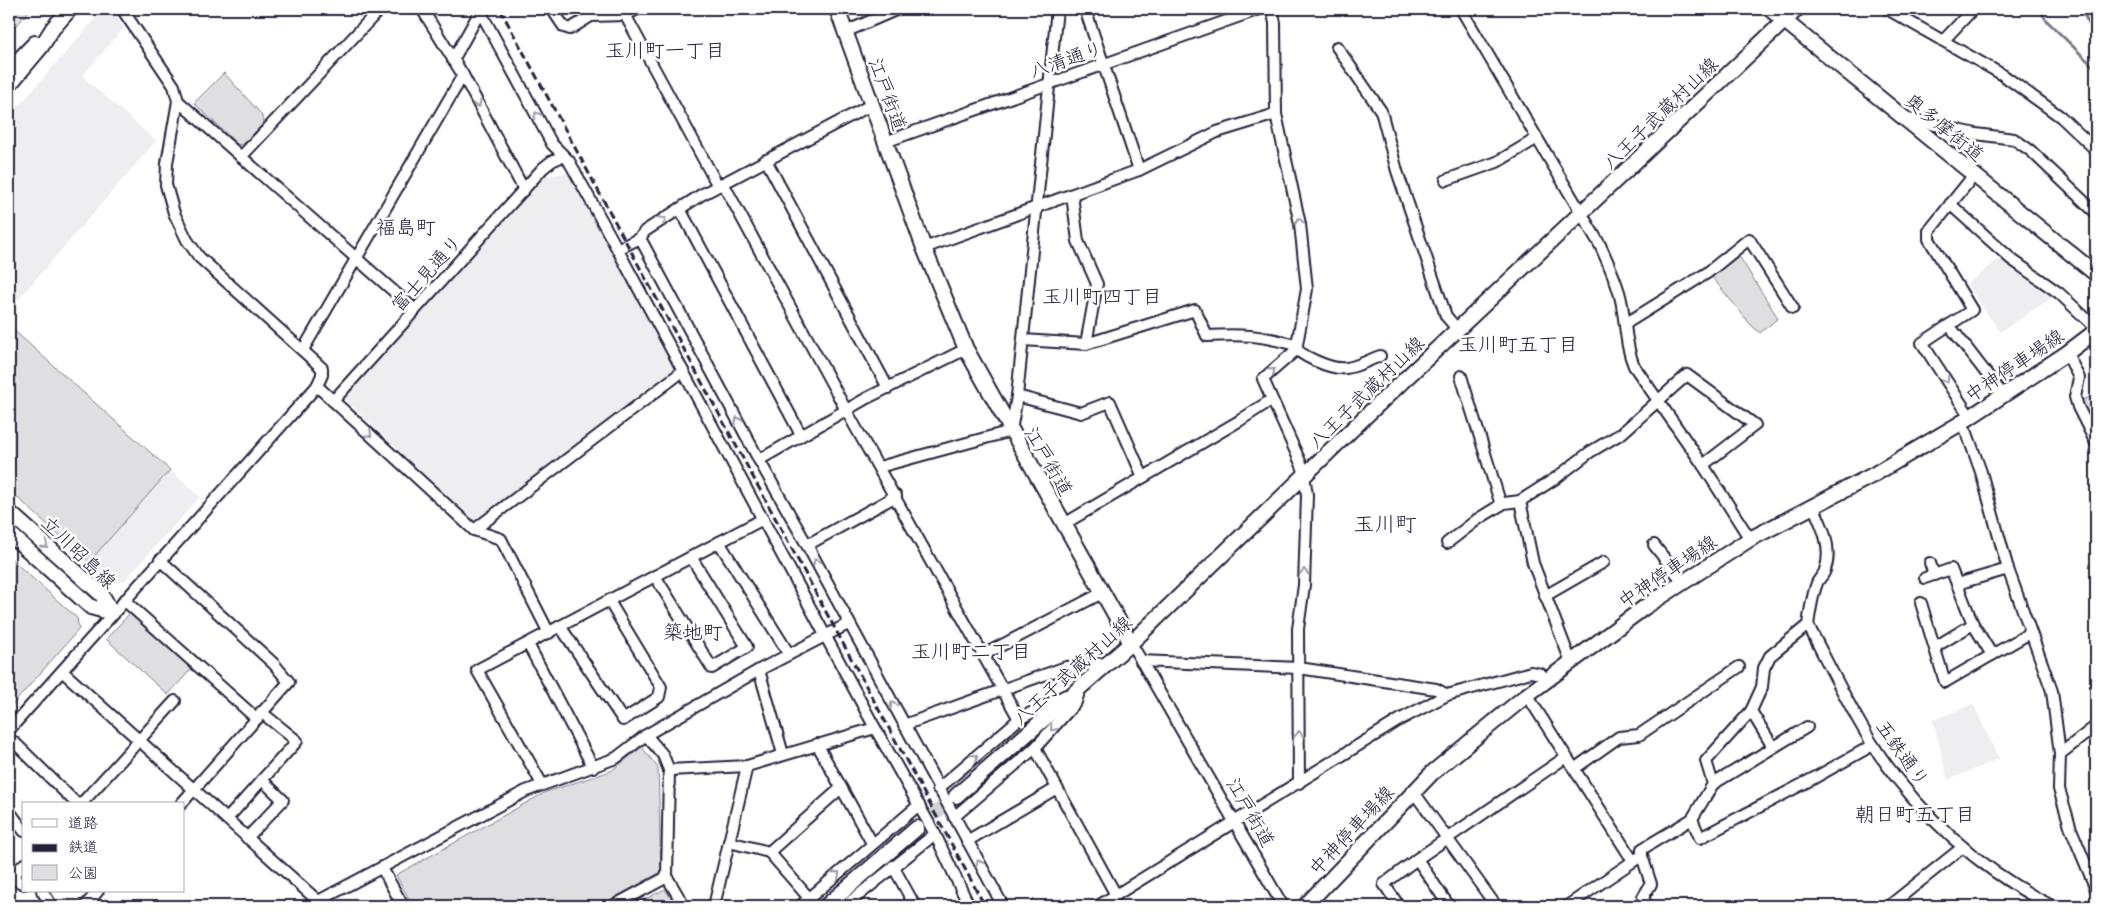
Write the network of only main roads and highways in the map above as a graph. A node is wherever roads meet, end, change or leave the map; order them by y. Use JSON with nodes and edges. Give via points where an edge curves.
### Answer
{"nodes":[{"id":1,"x":70,"y":9,"type":"edge"},
{"id":2,"x":837,"y":9,"type":"edge"},
{"id":3,"x":1770,"y":9,"type":"edge"},
{"id":4,"x":1797,"y":9,"type":"edge"},
{"id":5,"x":1784,"y":22,"type":"junction"},
{"id":6,"x":53,"y":28,"type":"junction"},
{"id":7,"x":9,"y":70,"type":"edge"},
{"id":8,"x":9,"y":85,"type":"edge"},
{"id":9,"x":2096,"y":274,"type":"edge"},
{"id":10,"x":2096,"y":329,"type":"edge"},
{"id":11,"x":9,"y":512,"type":"edge"},
{"id":12,"x":9,"y":533,"type":"edge"},
{"id":13,"x":1131,"y":643,"type":"junction"},
{"id":14,"x":956,"y":796,"type":"tunnel mouth"},
{"id":15,"x":917,"y":828,"type":"tunnel mouth"},
{"id":16,"x":826,"y":906,"type":"edge"},
{"id":17,"x":1305,"y":906,"type":"edge"}],
"edges":[{"from":1,"to":6,"type":"main road"},
{"from":2,"to":13,"type":"main road","name":"江戸街道","via":[[924,248],[966,350]]},
{"from":3,"to":5,"type":"main road","name":"奥多摩街道"},
{"from":4,"to":5,"type":"main road","name":"八王子武蔵村山線"},
{"from":5,"to":9,"type":"main road","name":"奥多摩街道"},
{"from":5,"to":13,"type":"main road","name":"八王子武蔵村山線","via":[[1368,414]]},
{"from":6,"to":7,"type":"main road"},
{"from":6,"to":8,"type":"main road"},
{"from":10,"to":17,"type":"main road","name":"中神停車場線","via":[[2067,353],[1965,420],[1880,471],[1750,539],[1682,582],[1571,662],[1474,736],[1413,790]]},
{"from":11,"to":12,"type":"main road","name":"立川昭島線","one_way":true,"via":[[102,595],[112,613],[91,607]]},
{"from":13,"to":14,"type":"main road","name":"八王子武蔵村山線"},
{"from":15,"to":16,"type":"main road"}]}
